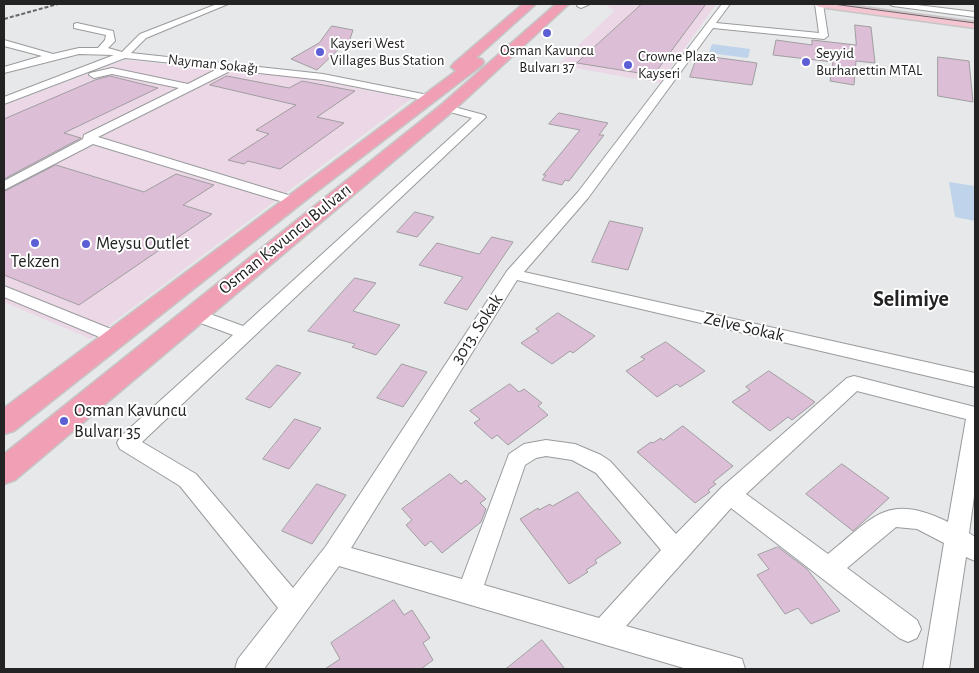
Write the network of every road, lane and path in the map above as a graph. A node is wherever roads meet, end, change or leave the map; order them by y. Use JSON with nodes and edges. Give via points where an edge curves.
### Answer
{"nodes":[{"id":1,"x":224,"y":4,"type":"edge"},
{"id":2,"x":530,"y":4,"type":"edge"},
{"id":3,"x":550,"y":4,"type":"edge"},
{"id":4,"x":563,"y":4,"type":"edge"},
{"id":5,"x":584,"y":4,"type":"edge"},
{"id":6,"x":726,"y":4,"type":"edge"},
{"id":7,"x":819,"y":4,"type":"edge"},
{"id":8,"x":863,"y":4,"type":"edge"},
{"id":9,"x":893,"y":4,"type":"edge"},
{"id":10,"x":975,"y":14,"type":"edge"},
{"id":11,"x":975,"y":19,"type":"edge"},
{"id":12,"x":710,"y":25,"type":"junction"},
{"id":13,"x":77,"y":26,"type":"dead end"},
{"id":14,"x":975,"y":26,"type":"edge"},
{"id":15,"x":4,"y":44,"type":"edge"},
{"id":16,"x":100,"y":51,"type":"junction"},
{"id":17,"x":52,"y":56,"type":"junction"},
{"id":18,"x":124,"y":56,"type":"junction"},
{"id":19,"x":232,"y":65,"type":"junction"},
{"id":20,"x":4,"y":70,"type":"edge"},
{"id":21,"x":111,"y":71,"type":"junction"},
{"id":22,"x":216,"y":74,"type":"junction"},
{"id":23,"x":188,"y":88,"type":"junction"},
{"id":24,"x":4,"y":101,"type":"edge"},
{"id":25,"x":438,"y":103,"type":"junction"},
{"id":26,"x":4,"y":110,"type":"edge"},
{"id":27,"x":93,"y":139,"type":"junction"},
{"id":28,"x":4,"y":186,"type":"edge"},
{"id":29,"x":293,"y":200,"type":"junction"},
{"id":30,"x":513,"y":274,"type":"junction"},
{"id":31,"x":4,"y":291,"type":"edge"},
{"id":32,"x":193,"y":314,"type":"junction"},
{"id":33,"x":246,"y":333,"type":"junction"},
{"id":34,"x":115,"y":337,"type":"junction"},
{"id":35,"x":975,"y":380,"type":"edge"},
{"id":36,"x":975,"y":414,"type":"edge"},
{"id":37,"x":975,"y":421,"type":"edge"},
{"id":38,"x":4,"y":423,"type":"edge"},
{"id":39,"x":4,"y":471,"type":"edge"},
{"id":40,"x":730,"y":494,"type":"junction"},
{"id":41,"x":966,"y":544,"type":"edge"},
{"id":42,"x":676,"y":550,"type":"junction"},
{"id":43,"x":334,"y":554,"type":"junction"},
{"id":44,"x":829,"y":568,"type":"junction"},
{"id":45,"x":469,"y":593,"type":"junction"},
{"id":46,"x":294,"y":608,"type":"junction"},
{"id":47,"x":908,"y":629,"type":"dead end"},
{"id":48,"x":603,"y":632,"type":"junction"},
{"id":49,"x":248,"y":669,"type":"edge"},
{"id":50,"x":732,"y":669,"type":"edge"},
{"id":51,"x":936,"y":669,"type":"edge"}],
"edges":[{"from":1,"to":18,"type":"street","via":[[143,36]]},
{"from":2,"to":25,"type":"highway","via":[[453,72]]},
{"from":3,"to":25,"type":"highway","name":"Osman Kavuncu Bulvarı"},
{"from":4,"to":25,"type":"highway","name":"Osman Kavuncu Bulvarı"},
{"from":5,"to":25,"type":"highway","via":[[486,82]]},
{"from":6,"to":12,"type":"street","name":"3013. Sokak"},
{"from":7,"to":12,"type":"street","via":[[824,36]]},
{"from":7,"to":14,"type":"main road"},
{"from":8,"to":11,"type":"main road"},
{"from":9,"to":10,"type":"street"},
{"from":12,"to":30,"type":"street","name":"3013. Sokak","via":[[582,195]]},
{"from":13,"to":16,"type":"street","via":[[110,33],[110,41]]},
{"from":15,"to":17,"type":"street"},
{"from":16,"to":17,"type":"street"},
{"from":16,"to":18,"type":"street"},
{"from":17,"to":20,"type":"street"},
{"from":18,"to":19,"type":"street","name":"Nayman Sokağı"},
{"from":18,"to":24,"type":"street","name":"Nayman Sokağı"},
{"from":19,"to":22,"type":"street"},
{"from":19,"to":25,"type":"street","name":"Nayman Sokağı","via":[[323,77]]},
{"from":21,"to":22,"type":"street","via":[[130,65]]},
{"from":21,"to":23,"type":"street"},
{"from":21,"to":26,"type":"street"},
{"from":22,"to":23,"type":"street"},
{"from":23,"to":27,"type":"street","via":[[88,138]]},
{"from":25,"to":29,"type":"highway","name":"Osman Kavuncu Bulvarı"},
{"from":25,"to":32,"type":"highway","name":"Osman Kavuncu Bulvarı"},
{"from":25,"to":33,"type":"street","name":"Nayman Sokağı","via":[[480,117]]},
{"from":27,"to":28,"type":"street"},
{"from":27,"to":29,"type":"street"},
{"from":29,"to":34,"type":"highway","name":"Osman Kavuncu Bulvarı"},
{"from":30,"to":35,"type":"street","name":"Zelve Sokak"},
{"from":30,"to":43,"type":"street","name":"3013. Sokak"},
{"from":31,"to":34,"type":"street"},
{"from":32,"to":33,"type":"street"},
{"from":32,"to":39,"type":"highway","name":"Osman Kavuncu Bulvarı"},
{"from":33,"to":46,"type":"street","via":[[127,443],[188,480]]},
{"from":34,"to":38,"type":"highway","name":"Osman Kavuncu Bulvarı"},
{"from":36,"to":40,"type":"street","via":[[854,383]]},
{"from":37,"to":41,"type":"street"},
{"from":40,"to":42,"type":"street"},
{"from":40,"to":44,"type":"street"},
{"from":41,"to":44,"type":"street","via":[[920,520],[894,517]]},
{"from":41,"to":51,"type":"street"},
{"from":42,"to":45,"type":"street","via":[[603,467],[575,452],[540,448],[516,460]]},
{"from":42,"to":48,"type":"street"},
{"from":43,"to":45,"type":"street"},
{"from":43,"to":46,"type":"street","name":"3013. Sokak"},
{"from":44,"to":47,"type":"street"},
{"from":45,"to":48,"type":"street"},
{"from":46,"to":49,"type":"street","name":"3013. Sokak"},
{"from":48,"to":50,"type":"street"}]}
